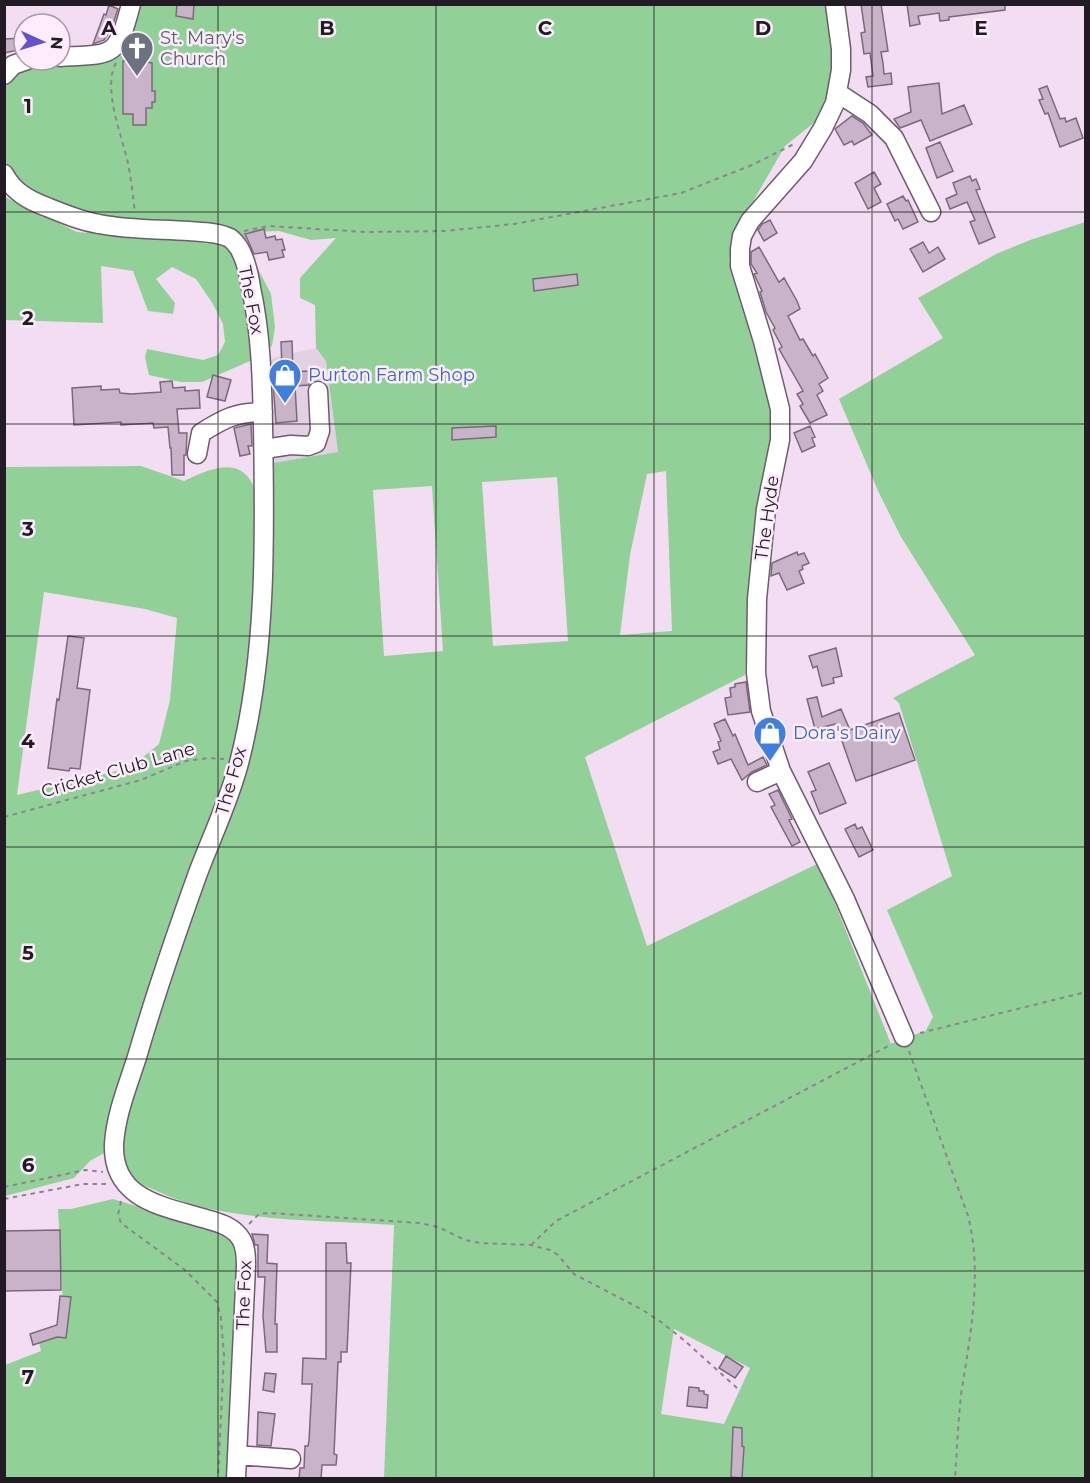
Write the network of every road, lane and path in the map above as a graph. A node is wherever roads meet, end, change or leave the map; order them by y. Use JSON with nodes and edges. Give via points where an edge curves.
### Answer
{"nodes":[{"id":1,"x":131,"y":4,"type":"edge"},
{"id":2,"x":835,"y":4,"type":"edge"},
{"id":3,"x":72,"y":56,"type":"edge"},
{"id":4,"x":118,"y":61,"type":"dead end"},
{"id":5,"x":838,"y":93,"type":"junction"},
{"id":6,"x":823,"y":128,"type":"junction"},
{"id":7,"x":4,"y":174,"type":"edge"},
{"id":8,"x":931,"y":212,"type":"dead end"},
{"id":9,"x":137,"y":228,"type":"junction"},
{"id":10,"x":228,"y":237,"type":"junction"},
{"id":11,"x":318,"y":391,"type":"dead end"},
{"id":12,"x":263,"y":412,"type":"junction"},
{"id":13,"x":264,"y":449,"type":"junction"},
{"id":14,"x":197,"y":454,"type":"dead end"},
{"id":15,"x":239,"y":761,"type":"junction"},
{"id":16,"x":781,"y":771,"type":"junction"},
{"id":17,"x":757,"y":782,"type":"dead end"},
{"id":18,"x":4,"y":817,"type":"edge"},
{"id":19,"x":1086,"y":992,"type":"edge"},
{"id":20,"x":904,"y":1037,"type":"junction"},
{"id":21,"x":124,"y":1184,"type":"junction"},
{"id":22,"x":4,"y":1187,"type":"edge"},
{"id":23,"x":4,"y":1199,"type":"edge"},
{"id":24,"x":239,"y":1236,"type":"junction"},
{"id":25,"x":531,"y":1245,"type":"junction"},
{"id":26,"x":737,"y":1388,"type":"dead end"},
{"id":27,"x":237,"y":1455,"type":"junction"},
{"id":28,"x":291,"y":1459,"type":"dead end"},
{"id":29,"x":218,"y":1479,"type":"edge"},
{"id":30,"x":236,"y":1479,"type":"edge"},
{"id":31,"x":955,"y":1479,"type":"edge"}],
"edges":[{"from":1,"to":3,"type":"street","via":[[123,33],[109,52]]},
{"from":2,"to":5,"type":"street","name":"The Hyde","via":[[841,49]]},
{"from":4,"to":9,"type":"path","via":[[111,75],[112,92]]},
{"from":5,"to":6,"type":"street","name":"The Hyde"},
{"from":5,"to":8,"type":"street","via":[[870,114],[894,138]]},
{"from":6,"to":10,"type":"path","via":[[740,170],[681,194],[647,201],[514,224],[445,231],[365,232],[269,226],[234,232]]},
{"from":6,"to":16,"type":"street","name":"The Hyde","via":[[802,162],[750,221],[740,249],[740,266],[780,409],[780,440],[766,509],[757,599],[756,673],[761,711]]},
{"from":7,"to":9,"type":"street","via":[[17,191],[45,207],[88,222]]},
{"from":9,"to":10,"type":"street"},
{"from":10,"to":12,"type":"street","name":"The Fox","via":[[244,258],[255,307]]},
{"from":11,"to":13,"type":"street","via":[[320,431],[316,443]]},
{"from":12,"to":13,"type":"street","name":"The Fox"},
{"from":12,"to":14,"type":"street","via":[[244,412],[222,419],[201,433]]},
{"from":13,"to":15,"type":"street","name":"The Fox","via":[[260,628]]},
{"from":15,"to":18,"type":"path","name":"Cricket Club Lane","via":[[186,761],[141,780]]},
{"from":15,"to":21,"type":"street","name":"The Fox","via":[[176,935],[121,1110],[114,1152]]},
{"from":16,"to":17,"type":"street"},
{"from":16,"to":20,"type":"street","name":"The Hyde","via":[[845,899]]},
{"from":19,"to":20,"type":"path"},
{"from":20,"to":25,"type":"path","via":[[556,1221]]},
{"from":20,"to":31,"type":"path","via":[[972,1233],[975,1297],[961,1396]]},
{"from":21,"to":22,"type":"path","via":[[93,1170]]},
{"from":21,"to":23,"type":"path","via":[[83,1184]]},
{"from":21,"to":24,"type":"street","name":"The Fox","via":[[140,1196],[226,1226]]},
{"from":21,"to":29,"type":"path","via":[[118,1215],[121,1223],[185,1270],[217,1302],[224,1355]]},
{"from":24,"to":25,"type":"path","via":[[256,1217],[274,1213],[420,1223],[480,1243]]},
{"from":24,"to":27,"type":"street","name":"The Fox","via":[[246,1266]]},
{"from":25,"to":26,"type":"path","via":[[550,1250],[574,1274],[661,1322]]},
{"from":27,"to":28,"type":"street"},
{"from":27,"to":30,"type":"street","name":"The Fox"}]}
